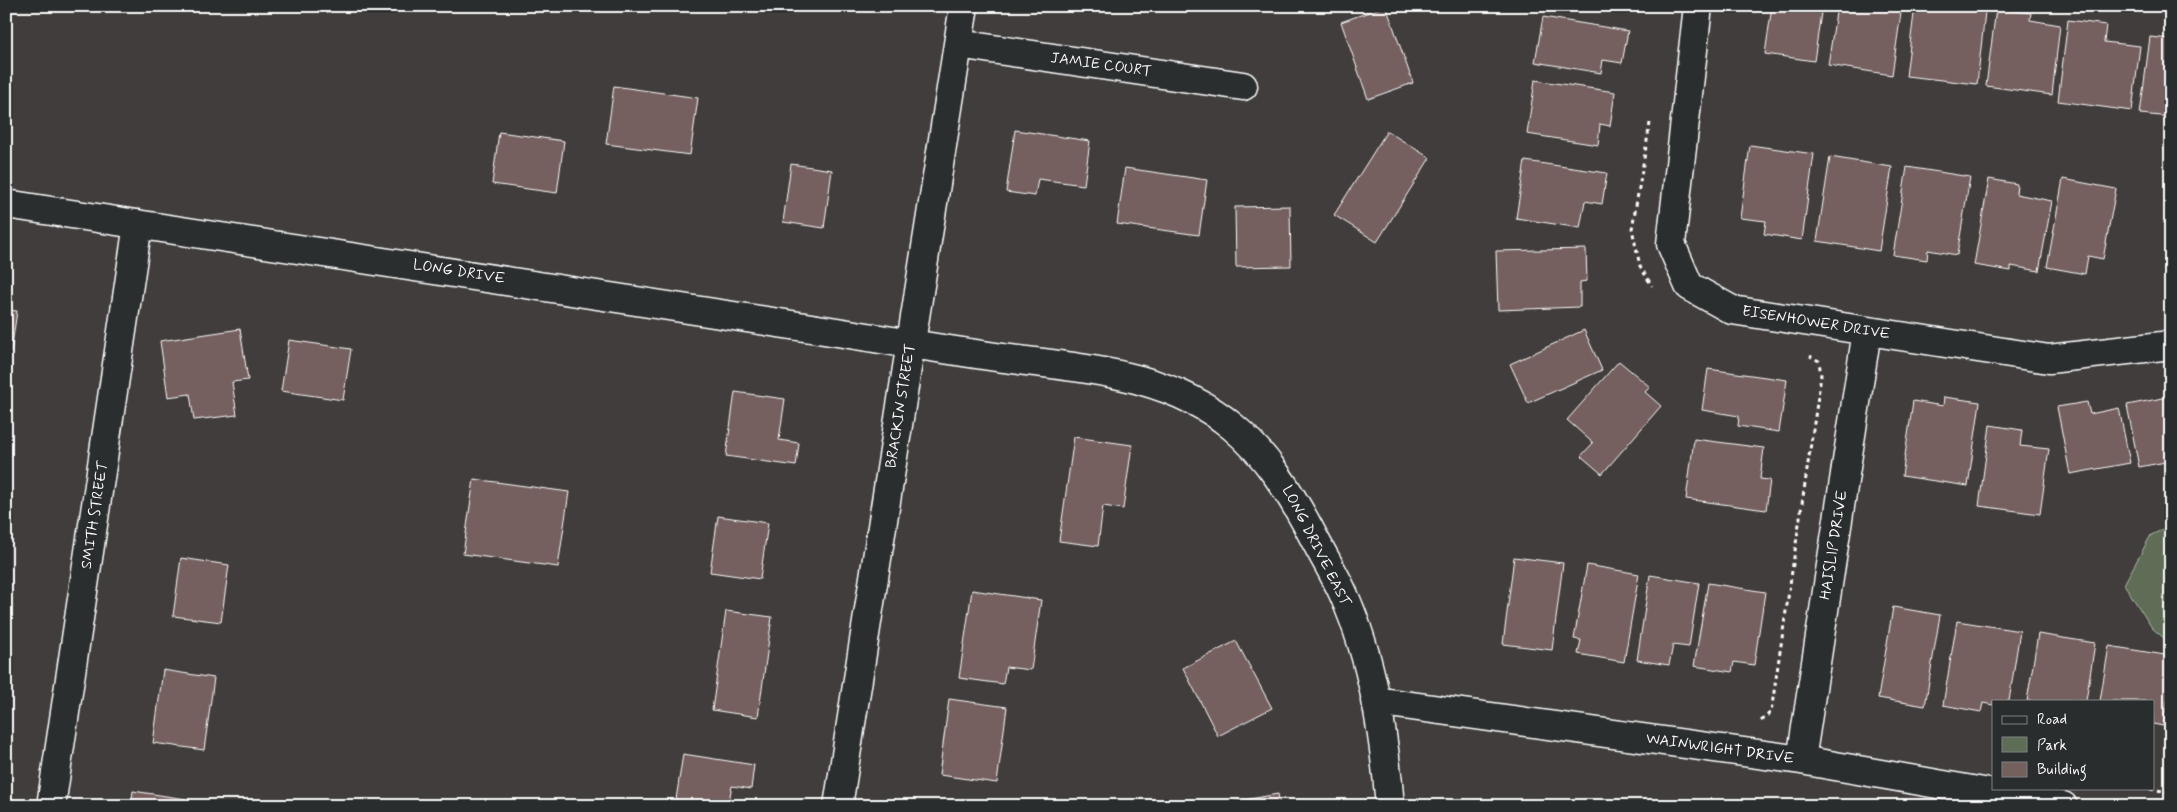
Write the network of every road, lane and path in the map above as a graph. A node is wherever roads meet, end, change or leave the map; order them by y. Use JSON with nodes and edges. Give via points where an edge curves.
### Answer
{"nodes":[{"id":1,"x":964,"y":6,"type":"edge"},
{"id":2,"x":1698,"y":6,"type":"edge"},
{"id":3,"x":958,"y":44,"type":"junction"},
{"id":4,"x":1243,"y":86,"type":"dead end"},
{"id":5,"x":1650,"y":122,"type":"dead end"},
{"id":6,"x":6,"y":204,"type":"edge"},
{"id":7,"x":138,"y":224,"type":"junction"},
{"id":8,"x":1655,"y":291,"type":"dead end"},
{"id":9,"x":1867,"y":331,"type":"junction"},
{"id":10,"x":911,"y":344,"type":"junction"},
{"id":11,"x":2171,"y":345,"type":"edge"},
{"id":12,"x":1802,"y":352,"type":"dead end"},
{"id":13,"x":1375,"y":702,"type":"junction"},
{"id":14,"x":1758,"y":724,"type":"dead end"},
{"id":15,"x":1801,"y":760,"type":"junction"},
{"id":16,"x":2154,"y":790,"type":"edge"},
{"id":17,"x":2171,"y":792,"type":"edge"},
{"id":18,"x":51,"y":806,"type":"edge"},
{"id":19,"x":838,"y":806,"type":"edge"},
{"id":20,"x":1390,"y":806,"type":"edge"},
{"id":21,"x":2063,"y":806,"type":"edge"}],
"edges":[{"from":1,"to":3,"type":"street","name":"BRACKIN STREET"},
{"from":2,"to":9,"type":"street","name":"EISENHOWER DRIVE","via":[[1671,244],[1689,286],[1732,310]]},
{"from":3,"to":4,"type":"street","name":"JAMIE COURT"},
{"from":3,"to":10,"type":"street","name":"BRACKIN STREET"},
{"from":5,"to":8,"type":"path","via":[[1632,229],[1640,266]]},
{"from":6,"to":7,"type":"street","name":"LONG DRIVE"},
{"from":7,"to":10,"type":"street","name":"LONG DRIVE"},
{"from":7,"to":18,"type":"street","name":"SMITH STREET"},
{"from":9,"to":11,"type":"street","name":"EISENHOWER DRIVE","via":[[2048,359]]},
{"from":9,"to":15,"type":"street","name":"HAISLIP DRIVE"},
{"from":10,"to":13,"type":"street","name":"LONG DRIVE EAST","via":[[1138,378],[1198,402],[1234,428],[1280,478],[1343,594],[1362,646]]},
{"from":10,"to":19,"type":"street","name":"BRACKIN STREET"},
{"from":12,"to":14,"type":"path","via":[[1818,361],[1821,376],[1771,712]]},
{"from":13,"to":15,"type":"street","name":"WAINWRIGHT DRIVE"},
{"from":13,"to":20,"type":"street","name":"LONG DRIVE EAST","via":[[1384,735]]},
{"from":15,"to":21,"type":"street","name":"WAINWRIGHT DRIVE"},
{"from":16,"to":17,"type":"path"}]}
